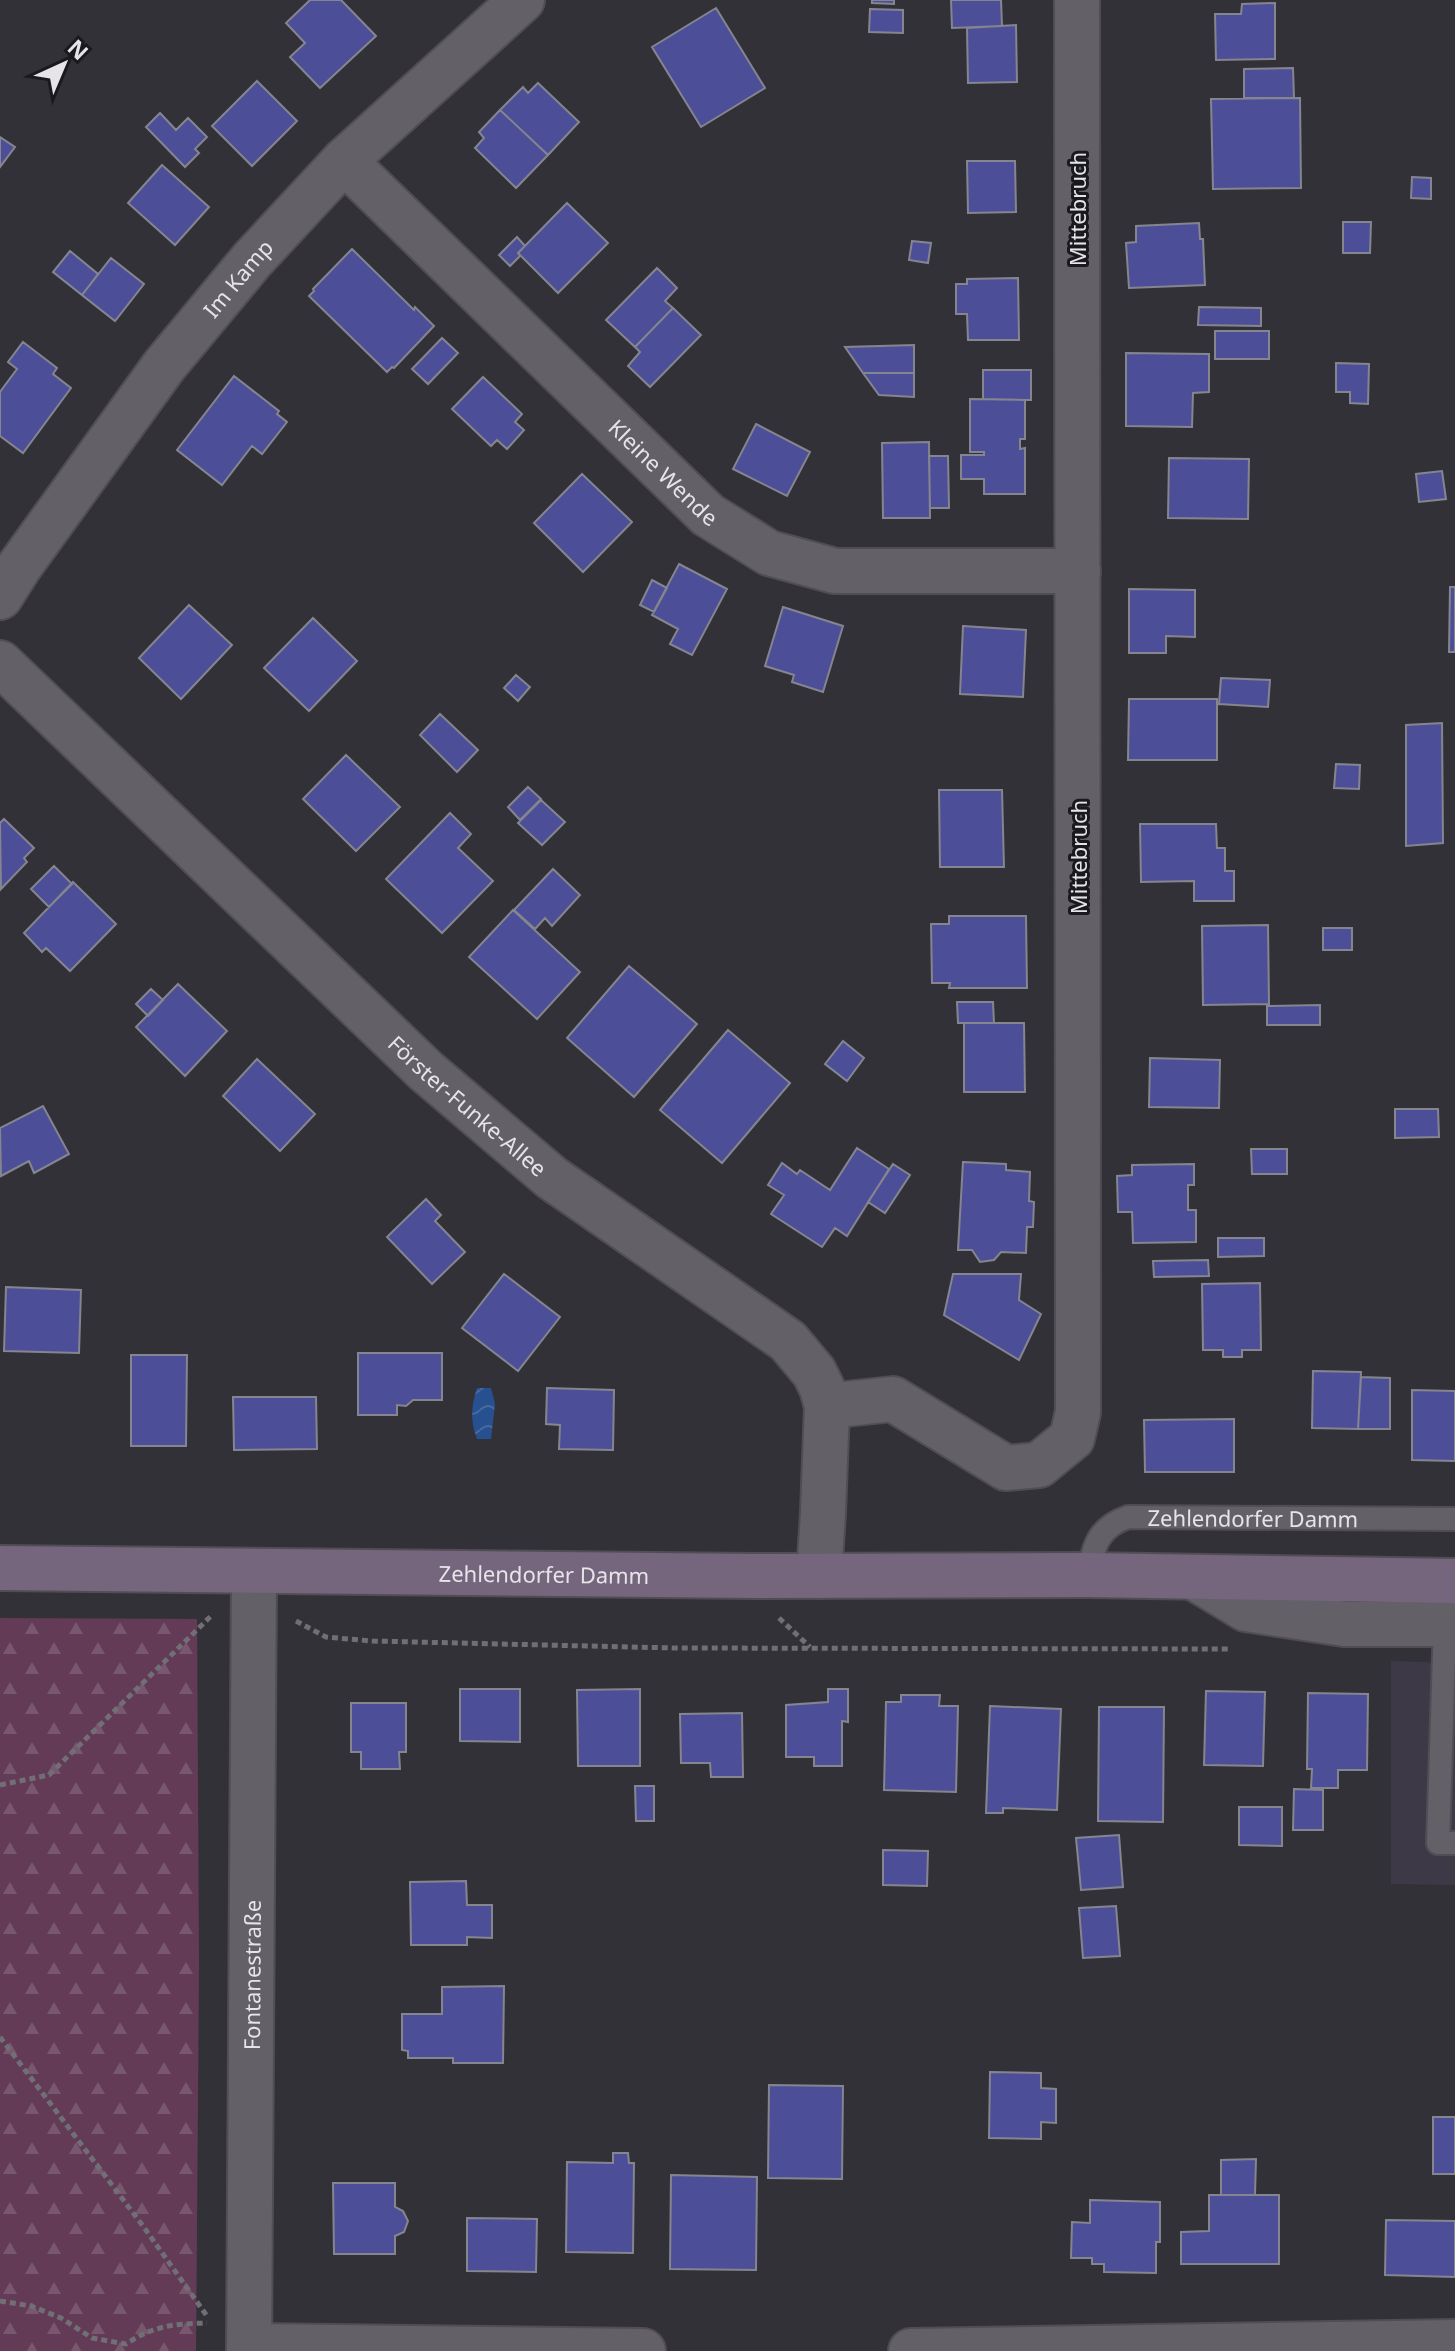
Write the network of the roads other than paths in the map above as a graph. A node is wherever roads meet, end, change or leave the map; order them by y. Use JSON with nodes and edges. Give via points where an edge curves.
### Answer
{"nodes":[{"id":1,"x":522,"y":0,"type":"edge"},
{"id":2,"x":1077,"y":0,"type":"edge"},
{"id":3,"x":344,"y":161,"type":"junction"},
{"id":4,"x":1078,"y":571,"type":"junction"},
{"id":5,"x":0,"y":597,"type":"edge"},
{"id":6,"x":0,"y":663,"type":"edge"},
{"id":7,"x":827,"y":1406,"type":"junction"},
{"id":8,"x":1455,"y":1519,"type":"edge"},
{"id":9,"x":0,"y":1568,"type":"edge"},
{"id":10,"x":1088,"y":1575,"type":"junction"},
{"id":11,"x":819,"y":1576,"type":"junction"},
{"id":12,"x":1195,"y":1578,"type":"junction"},
{"id":13,"x":1455,"y":1581,"type":"edge"},
{"id":14,"x":243,"y":1592,"type":"junction"},
{"id":15,"x":1450,"y":1624,"type":"edge"},
{"id":16,"x":1455,"y":1843,"type":"edge"},
{"id":17,"x":1455,"y":2342,"type":"edge"},
{"id":18,"x":249,"y":2349,"type":"edge"},
{"id":19,"x":643,"y":2351,"type":"edge"},
{"id":20,"x":911,"y":2351,"type":"edge"}],
"edges":[{"from":1,"to":3,"type":"street","name":"Im Kamp"},
{"from":2,"to":4,"type":"street","name":"Mittebruch"},
{"from":3,"to":4,"type":"street","name":"Kleine Wende","via":[[708,515],[769,553],[835,571]]},
{"from":3,"to":5,"type":"street","name":"Im Kamp","via":[[164,366]]},
{"from":4,"to":7,"type":"street","name":"Mittebruch","via":[[1078,1412],[1072,1438],[1039,1465],[1006,1468],[893,1399]]},
{"from":6,"to":7,"type":"street","name":"Förster-Funke-Allee","via":[[426,1071],[552,1178],[788,1341],[814,1372]]},
{"from":7,"to":11,"type":"street","name":"Förster-Funke-Allee"},
{"from":8,"to":10,"type":"lane","name":"Zehlendorfer Damm","via":[[1128,1517],[1112,1522],[1094,1544]]},
{"from":9,"to":14,"type":"main road","name":"Zehlendorfer Damm"},
{"from":10,"to":11,"type":"main road","name":"Zehlendorfer Damm"},
{"from":10,"to":12,"type":"main road","name":"Zehlendorfer Damm"},
{"from":11,"to":14,"type":"main road","name":"Zehlendorfer Damm"},
{"from":12,"to":13,"type":"main road","name":"Zehlendorfer Damm"},
{"from":12,"to":15,"type":"street","via":[[1246,1609],[1345,1624]]},
{"from":14,"to":18,"type":"street","name":"Fontanestraße"},
{"from":15,"to":16,"type":"lane","via":[[1438,1843]]},
{"from":17,"to":20,"type":"street"},
{"from":18,"to":19,"type":"street"}]}
